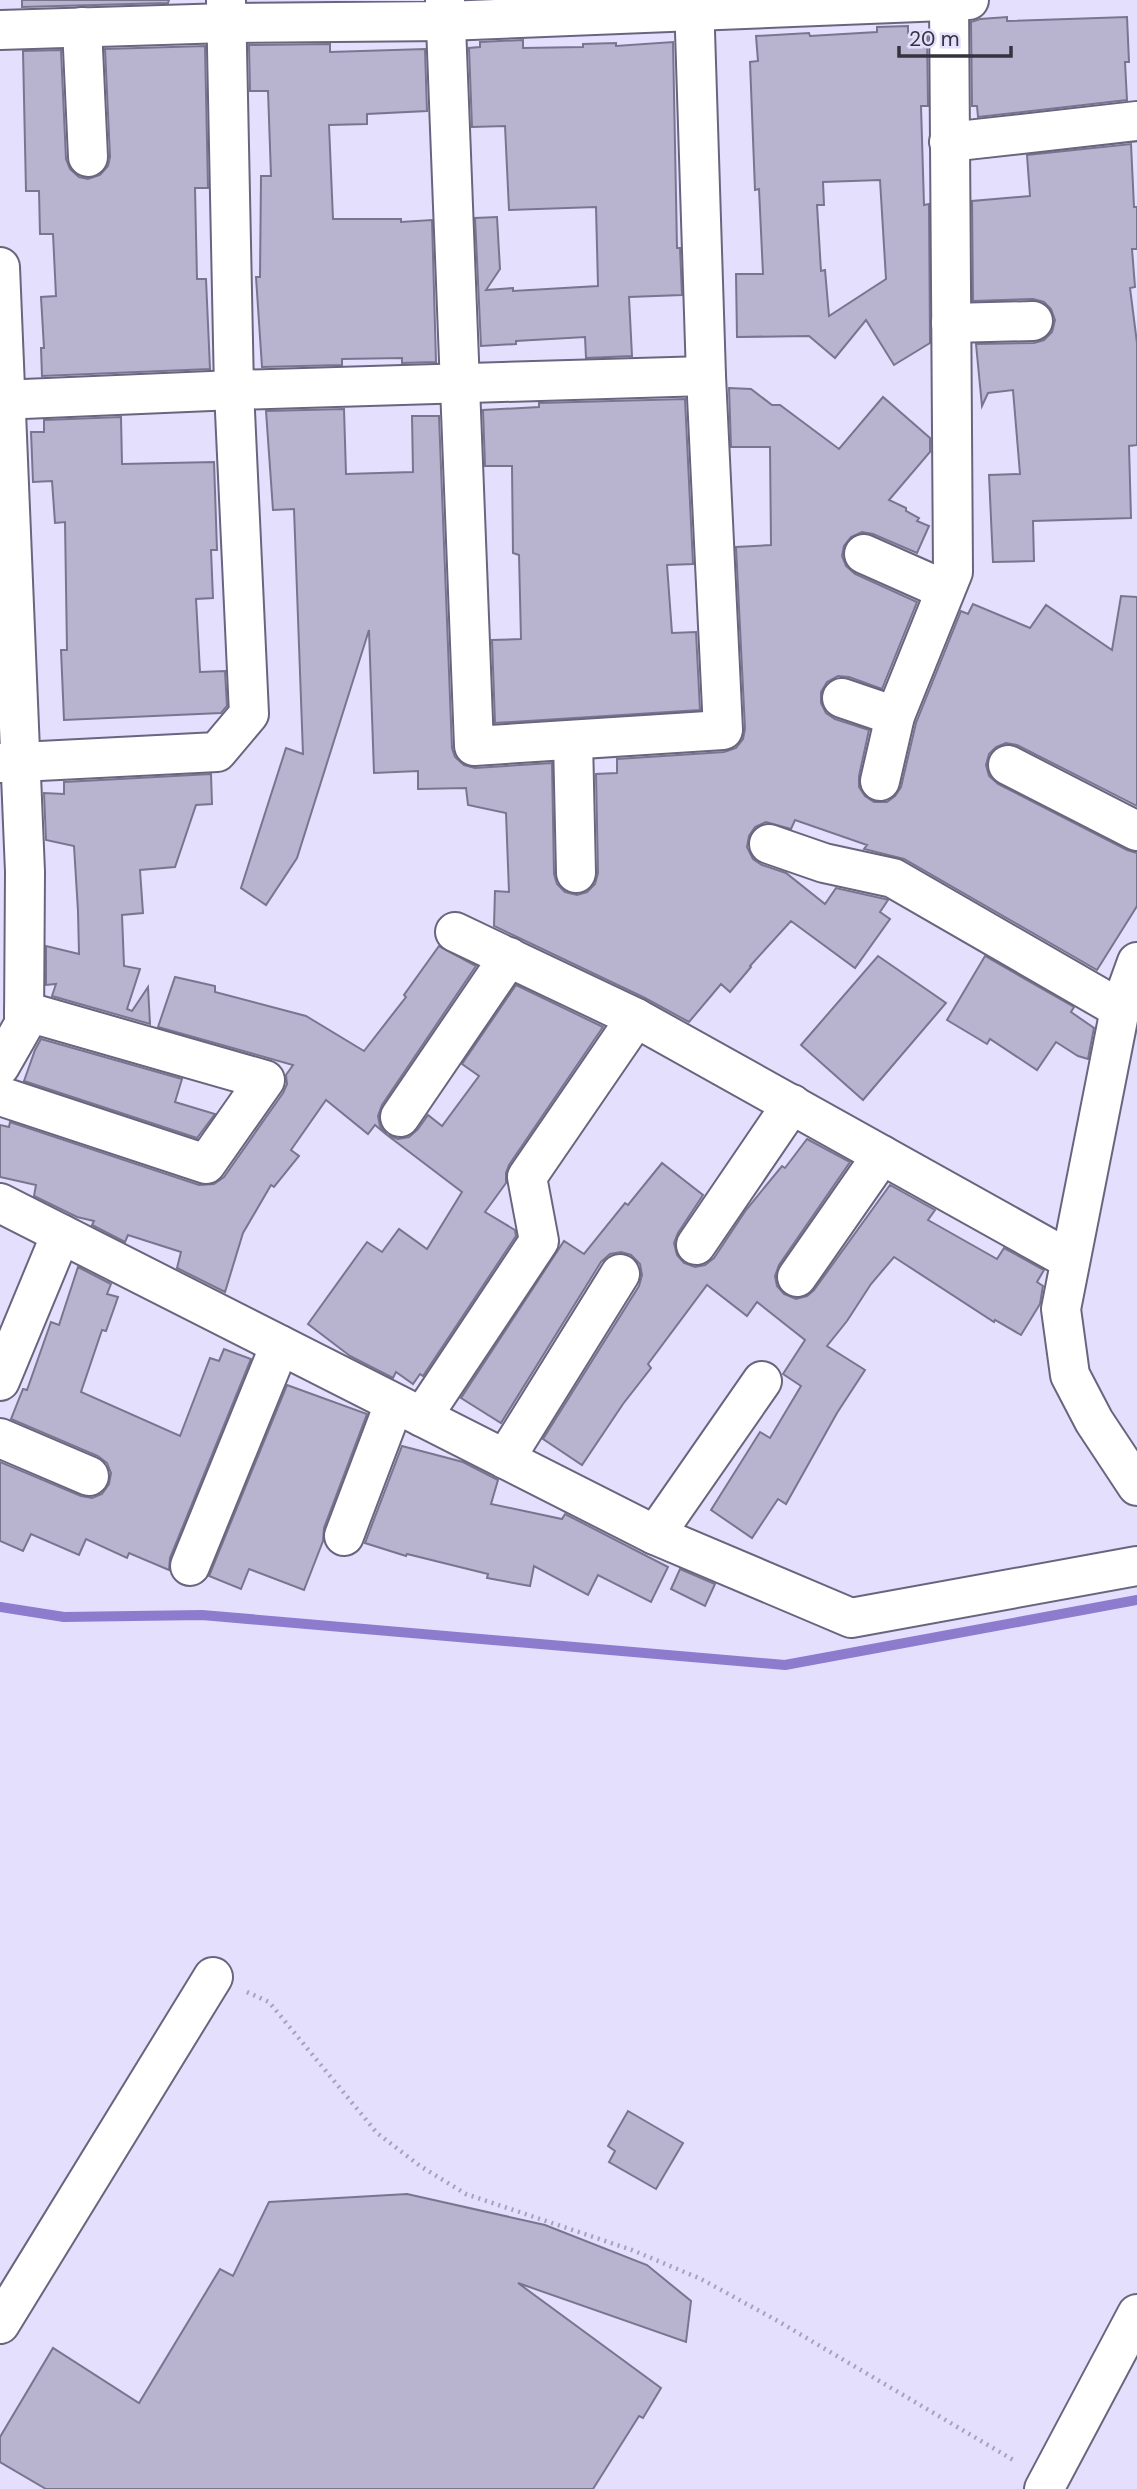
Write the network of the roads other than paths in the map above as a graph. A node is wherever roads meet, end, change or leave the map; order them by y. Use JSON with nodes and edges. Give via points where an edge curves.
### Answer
{"nodes":[{"id":1,"x":955,"y":1,"type":"edge"},
{"id":2,"x":695,"y":6,"type":"edge"},
{"id":3,"x":446,"y":11,"type":"edge"},
{"id":4,"x":226,"y":12,"type":"edge"},
{"id":5,"x":82,"y":27,"type":"junction"},
{"id":6,"x":0,"y":30,"type":"edge"},
{"id":7,"x":1137,"y":121,"type":"edge"},
{"id":8,"x":950,"y":142,"type":"junction"},
{"id":9,"x":88,"y":157,"type":"dead end"},
{"id":10,"x":0,"y":267,"type":"edge"},
{"id":11,"x":1033,"y":321,"type":"dead end"},
{"id":12,"x":951,"y":324,"type":"junction"},
{"id":13,"x":706,"y":376,"type":"junction"},
{"id":14,"x":460,"y":384,"type":"junction"},
{"id":15,"x":234,"y":390,"type":"junction"},
{"id":16,"x":3,"y":400,"type":"edge"},
{"id":17,"x":864,"y":554,"type":"dead end"},
{"id":18,"x":945,"y":590,"type":"junction"},
{"id":19,"x":842,"y":698,"type":"dead end"},
{"id":20,"x":895,"y":716,"type":"junction"},
{"id":21,"x":573,"y":740,"type":"junction"},
{"id":22,"x":10,"y":763,"type":"edge"},
{"id":23,"x":1008,"y":765,"type":"dead end"},
{"id":24,"x":880,"y":781,"type":"dead end"},
{"id":25,"x":1137,"y":831,"type":"edge"},
{"id":26,"x":769,"y":844,"type":"dead end"},
{"id":27,"x":576,"y":873,"type":"dead end"},
{"id":28,"x":455,"y":932,"type":"dead end"},
{"id":29,"x":509,"y":957,"type":"junction"},
{"id":30,"x":1137,"y":962,"type":"edge"},
{"id":31,"x":1120,"y":1009,"type":"junction"},
{"id":32,"x":24,"y":1010,"type":"junction"},
{"id":33,"x":636,"y":1018,"type":"junction"},
{"id":34,"x":0,"y":1066,"type":"edge"},
{"id":35,"x":0,"y":1096,"type":"edge"},
{"id":36,"x":792,"y":1104,"type":"junction"},
{"id":37,"x":400,"y":1117,"type":"dead end"},
{"id":38,"x":882,"y":1155,"type":"junction"},
{"id":39,"x":0,"y":1203,"type":"edge"},
{"id":40,"x":61,"y":1234,"type":"junction"},
{"id":41,"x":696,"y":1245,"type":"dead end"},
{"id":42,"x":1070,"y":1260,"type":"junction"},
{"id":43,"x":620,"y":1274,"type":"dead end"},
{"id":44,"x":797,"y":1277,"type":"dead end"},
{"id":45,"x":280,"y":1345,"type":"junction"},
{"id":46,"x":0,"y":1381,"type":"edge"},
{"id":47,"x":762,"y":1381,"type":"dead end"},
{"id":48,"x":408,"y":1410,"type":"junction"},
{"id":49,"x":0,"y":1438,"type":"edge"},
{"id":50,"x":505,"y":1459,"type":"junction"},
{"id":51,"x":1132,"y":1465,"type":"edge"},
{"id":52,"x":89,"y":1476,"type":"dead end"},
{"id":53,"x":655,"y":1535,"type":"junction"},
{"id":54,"x":344,"y":1536,"type":"dead end"},
{"id":55,"x":190,"y":1566,"type":"dead end"},
{"id":56,"x":1137,"y":1566,"type":"edge"},
{"id":57,"x":213,"y":1977,"type":"road end"},
{"id":58,"x":1137,"y":2314,"type":"edge"},
{"id":59,"x":0,"y":2324,"type":"edge"},
{"id":60,"x":1047,"y":2485,"type":"edge"}],
"edges":[{"from":1,"to":2,"type":"street"},
{"from":1,"to":8,"type":"street"},
{"from":2,"to":3,"type":"street"},
{"from":2,"to":13,"type":"street"},
{"from":3,"to":4,"type":"street"},
{"from":3,"to":14,"type":"street"},
{"from":4,"to":5,"type":"street"},
{"from":4,"to":15,"type":"street"},
{"from":5,"to":6,"type":"street"},
{"from":5,"to":9,"type":"street"},
{"from":7,"to":8,"type":"street"},
{"from":8,"to":12,"type":"street"},
{"from":10,"to":16,"type":"street"},
{"from":11,"to":12,"type":"street"},
{"from":12,"to":18,"type":"street","via":[[953,572]]},
{"from":13,"to":14,"type":"street"},
{"from":13,"to":21,"type":"street","via":[[723,730]]},
{"from":14,"to":15,"type":"street"},
{"from":14,"to":21,"type":"street","via":[[474,746]]},
{"from":15,"to":16,"type":"street"},
{"from":15,"to":22,"type":"street","via":[[248,714],[216,752]]},
{"from":16,"to":22,"type":"street"},
{"from":17,"to":18,"type":"street"},
{"from":18,"to":20,"type":"street"},
{"from":19,"to":20,"type":"street"},
{"from":20,"to":24,"type":"street"},
{"from":21,"to":27,"type":"street"},
{"from":22,"to":32,"type":"street","via":[[25,872]]},
{"from":23,"to":25,"type":"street"},
{"from":26,"to":31,"type":"street","via":[[824,863],[893,878]]},
{"from":28,"to":29,"type":"street"},
{"from":29,"to":33,"type":"street"},
{"from":29,"to":37,"type":"street"},
{"from":30,"to":31,"type":"street"},
{"from":31,"to":42,"type":"street"},
{"from":32,"to":34,"type":"street","via":[[24,1024]]},
{"from":32,"to":35,"type":"street","via":[[265,1080],[206,1164]]},
{"from":33,"to":36,"type":"street"},
{"from":33,"to":48,"type":"street","via":[[527,1177],[539,1241]]},
{"from":36,"to":38,"type":"street"},
{"from":36,"to":41,"type":"street"},
{"from":38,"to":42,"type":"street"},
{"from":38,"to":44,"type":"street"},
{"from":39,"to":40,"type":"street"},
{"from":40,"to":45,"type":"street"},
{"from":40,"to":46,"type":"street"},
{"from":42,"to":51,"type":"street","via":[[1060,1308],[1070,1375],[1094,1421]]},
{"from":43,"to":50,"type":"street"},
{"from":45,"to":48,"type":"street"},
{"from":45,"to":55,"type":"street"},
{"from":47,"to":53,"type":"street"},
{"from":48,"to":50,"type":"street"},
{"from":48,"to":54,"type":"street"},
{"from":49,"to":52,"type":"street"},
{"from":50,"to":53,"type":"street"},
{"from":53,"to":56,"type":"street","via":[[851,1618]]},
{"from":57,"to":59,"type":"street"},
{"from":58,"to":60,"type":"street"}]}
